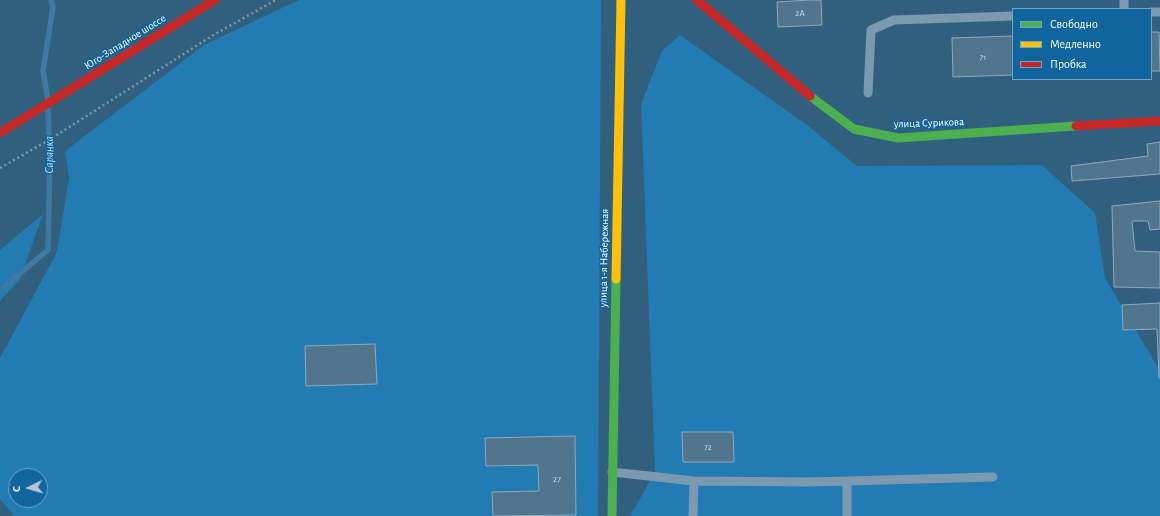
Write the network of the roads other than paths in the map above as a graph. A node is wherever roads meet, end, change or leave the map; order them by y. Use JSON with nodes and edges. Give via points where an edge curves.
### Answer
{"nodes":[{"id":1,"x":215,"y":0,"type":"edge"},
{"id":2,"x":621,"y":0,"type":"edge"},
{"id":3,"x":697,"y":0,"type":"edge"},
{"id":4,"x":1012,"y":16,"type":"edge"},
{"id":5,"x":868,"y":93,"type":"dead end"},
{"id":6,"x":1160,"y":121,"type":"edge"},
{"id":7,"x":0,"y":133,"type":"edge"},
{"id":8,"x":612,"y":472,"type":"junction"},
{"id":9,"x":993,"y":477,"type":"dead end"},
{"id":10,"x":694,"y":481,"type":"junction"},
{"id":11,"x":847,"y":481,"type":"junction"},
{"id":12,"x":612,"y":516,"type":"edge"},
{"id":13,"x":693,"y":516,"type":"edge"},
{"id":14,"x":847,"y":516,"type":"edge"}],
"edges":[{"from":1,"to":7,"type":"street","name":"Юго-Западное шоссе"},
{"from":2,"to":8,"type":"street","name":"улица 1-я Набережная"},
{"from":3,"to":6,"type":"street","name":"улица Сурикова","via":[[813,99],[854,130],[898,138]]},
{"from":4,"to":5,"type":"lane","via":[[894,20],[871,30]]},
{"from":8,"to":10,"type":"lane"},
{"from":8,"to":12,"type":"street","name":"улица 1-я Набережная"},
{"from":9,"to":11,"type":"lane"},
{"from":10,"to":11,"type":"lane"},
{"from":10,"to":13,"type":"lane"},
{"from":11,"to":14,"type":"lane"}]}
